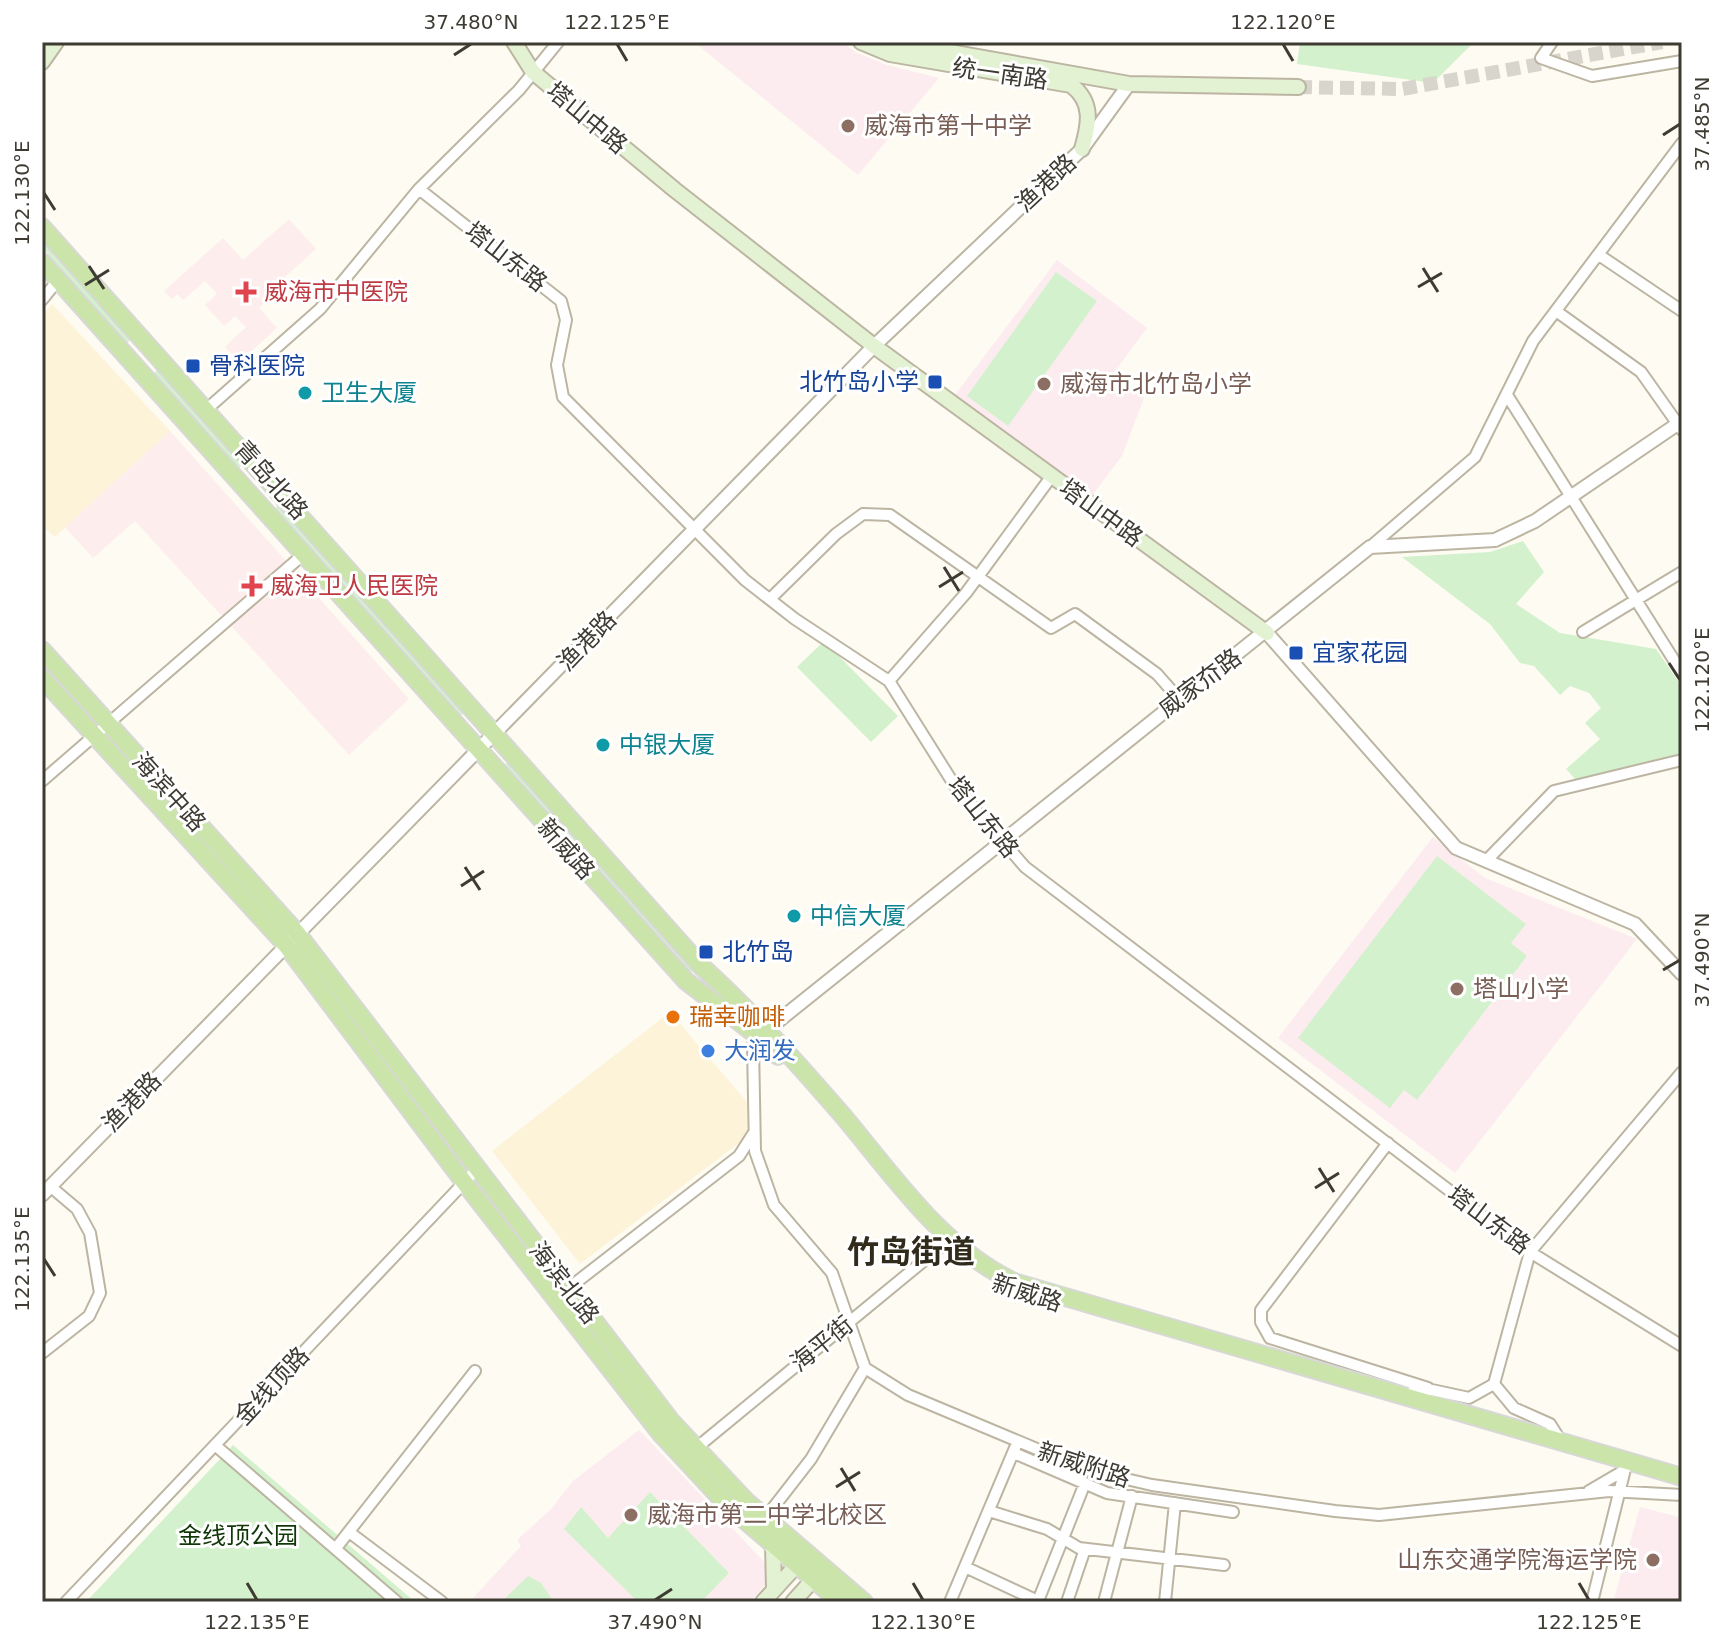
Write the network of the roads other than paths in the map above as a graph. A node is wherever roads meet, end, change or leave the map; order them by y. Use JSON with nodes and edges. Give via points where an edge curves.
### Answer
{"nodes":[{"id":1,"x":56,"y":42,"type":"edge"},
{"id":2,"x":514,"y":42,"type":"edge"},
{"id":3,"x":558,"y":42,"type":"edge"},
{"id":4,"x":861,"y":42,"type":"edge"},
{"id":5,"x":894,"y":42,"type":"edge"},
{"id":6,"x":1552,"y":42,"type":"edge"},
{"id":7,"x":1682,"y":61,"type":"edge"},
{"id":8,"x":42,"y":62,"type":"edge"},
{"id":9,"x":533,"y":72,"type":"junction"},
{"id":10,"x":1129,"y":84,"type":"junction"},
{"id":11,"x":1298,"y":87,"type":"tunnel mouth"},
{"id":12,"x":1682,"y":143,"type":"edge"},
{"id":13,"x":1082,"y":149,"type":"junction"},
{"id":14,"x":419,"y":189,"type":"junction"},
{"id":15,"x":42,"y":227,"type":"edge"},
{"id":16,"x":1599,"y":255,"type":"junction"},
{"id":17,"x":42,"y":262,"type":"edge"},
{"id":18,"x":58,"y":280,"type":"junction"},
{"id":19,"x":42,"y":300,"type":"edge"},
{"id":20,"x":1556,"y":311,"type":"junction"},
{"id":21,"x":1682,"y":311,"type":"edge"},
{"id":22,"x":874,"y":346,"type":"junction"},
{"id":23,"x":1507,"y":395,"type":"junction"},
{"id":24,"x":207,"y":409,"type":"junction"},
{"id":25,"x":1681,"y":425,"type":"edge"},
{"id":26,"x":1051,"y":477,"type":"junction"},
{"id":27,"x":1573,"y":496,"type":"junction"},
{"id":28,"x":695,"y":529,"type":"junction"},
{"id":29,"x":1370,"y":547,"type":"junction"},
{"id":30,"x":305,"y":553,"type":"junction"},
{"id":31,"x":1682,"y":572,"type":"edge"},
{"id":32,"x":978,"y":577,"type":"junction"},
{"id":33,"x":770,"y":599,"type":"junction"},
{"id":34,"x":1636,"y":601,"type":"junction"},
{"id":35,"x":1583,"y":632,"type":"dead end"},
{"id":36,"x":1267,"y":633,"type":"junction"},
{"id":37,"x":42,"y":650,"type":"edge"},
{"id":38,"x":1682,"y":673,"type":"edge"},
{"id":39,"x":42,"y":678,"type":"edge"},
{"id":40,"x":889,"y":681,"type":"junction"},
{"id":41,"x":1179,"y":699,"type":"junction"},
{"id":42,"x":109,"y":724,"type":"junction"},
{"id":43,"x":95,"y":736,"type":"junction"},
{"id":44,"x":495,"y":736,"type":"junction"},
{"id":45,"x":478,"y":751,"type":"junction"},
{"id":46,"x":1682,"y":760,"type":"edge"},
{"id":47,"x":42,"y":781,"type":"edge"},
{"id":48,"x":1001,"y":842,"type":"junction"},
{"id":49,"x":1486,"y":861,"type":"junction"},
{"id":50,"x":291,"y":939,"type":"junction"},
{"id":51,"x":1682,"y":974,"type":"edge"},
{"id":52,"x":760,"y":1037,"type":"junction"},
{"id":53,"x":1682,"y":1072,"type":"edge"},
{"id":54,"x":755,"y":1132,"type":"junction"},
{"id":55,"x":1388,"y":1143,"type":"junction"},
{"id":56,"x":470,"y":1176,"type":"junction"},
{"id":57,"x":46,"y":1191,"type":"edge"},
{"id":58,"x":945,"y":1244,"type":"junction"},
{"id":59,"x":1530,"y":1252,"type":"junction"},
{"id":60,"x":562,"y":1293,"type":"junction"},
{"id":61,"x":851,"y":1320,"type":"junction"},
{"id":62,"x":1682,"y":1346,"type":"edge"},
{"id":63,"x":42,"y":1353,"type":"edge"},
{"id":64,"x":865,"y":1368,"type":"junction"},
{"id":65,"x":475,"y":1371,"type":"dead end"},
{"id":66,"x":1494,"y":1384,"type":"junction"},
{"id":67,"x":1432,"y":1390,"type":"junction"},
{"id":68,"x":1408,"y":1399,"type":"junction"},
{"id":69,"x":1563,"y":1444,"type":"junction"},
{"id":70,"x":216,"y":1446,"type":"junction"},
{"id":71,"x":1015,"y":1448,"type":"junction"},
{"id":72,"x":695,"y":1449,"type":"junction"},
{"id":73,"x":1626,"y":1465,"type":"junction"},
{"id":74,"x":1682,"y":1477,"type":"edge"},
{"id":75,"x":1085,"y":1483,"type":"junction"},
{"id":76,"x":1682,"y":1487,"type":"edge"},
{"id":77,"x":1621,"y":1491,"type":"junction"},
{"id":78,"x":1583,"y":1495,"type":"junction"},
{"id":79,"x":1682,"y":1495,"type":"edge"},
{"id":80,"x":1132,"y":1496,"type":"junction"},
{"id":81,"x":1175,"y":1503,"type":"junction"},
{"id":82,"x":989,"y":1511,"type":"junction"},
{"id":83,"x":1233,"y":1512,"type":"dead end"},
{"id":84,"x":766,"y":1517,"type":"junction"},
{"id":85,"x":349,"y":1532,"type":"junction"},
{"id":86,"x":1063,"y":1539,"type":"junction"},
{"id":87,"x":773,"y":1545,"type":"junction"},
{"id":88,"x":336,"y":1548,"type":"junction"},
{"id":89,"x":1085,"y":1549,"type":"junction"},
{"id":90,"x":1118,"y":1554,"type":"junction"},
{"id":91,"x":802,"y":1560,"type":"junction"},
{"id":92,"x":1171,"y":1560,"type":"junction"},
{"id":93,"x":1224,"y":1565,"type":"dead end"},
{"id":94,"x":965,"y":1567,"type":"junction"},
{"id":95,"x":818,"y":1574,"type":"junction"},
{"id":96,"x":774,"y":1589,"type":"junction"},
{"id":97,"x":66,"y":1602,"type":"edge"},
{"id":98,"x":397,"y":1602,"type":"edge"},
{"id":99,"x":442,"y":1602,"type":"edge"},
{"id":100,"x":763,"y":1602,"type":"edge"},
{"id":101,"x":793,"y":1602,"type":"edge"},
{"id":102,"x":840,"y":1602,"type":"edge"},
{"id":103,"x":864,"y":1602,"type":"edge"},
{"id":104,"x":950,"y":1602,"type":"edge"},
{"id":105,"x":1039,"y":1602,"type":"edge"},
{"id":106,"x":1067,"y":1602,"type":"edge"},
{"id":107,"x":1104,"y":1602,"type":"edge"},
{"id":108,"x":1165,"y":1602,"type":"edge"},
{"id":109,"x":1592,"y":1602,"type":"edge"}],
"edges":[{"from":1,"to":8,"type":"main road"},
{"from":2,"to":9,"type":"main road","name":"塔山中路"},
{"from":3,"to":9,"type":"street"},
{"from":4,"to":13,"type":"main road","name":"统一南路","via":[[890,54],[1071,85],[1086,102],[1089,117]]},
{"from":5,"to":10,"type":"main road","name":"统一南路"},
{"from":6,"to":7,"type":"street","via":[[1541,58],[1592,76]]},
{"from":9,"to":14,"type":"street"},
{"from":9,"to":22,"type":"main road","name":"塔山中路"},
{"from":10,"to":11,"type":"main road","name":"统一南路"},
{"from":10,"to":13,"type":"street","name":"渔港路"},
{"from":12,"to":16,"type":"street"},
{"from":13,"to":22,"type":"street","name":"渔港路"},
{"from":14,"to":24,"type":"street","via":[[320,309]]},
{"from":14,"to":28,"type":"street","name":"塔山东路","via":[[561,301],[566,320],[557,365],[563,397]]},
{"from":15,"to":24,"type":"main road","name":"青岛北路"},
{"from":16,"to":20,"type":"street"},
{"from":16,"to":21,"type":"street"},
{"from":17,"to":18,"type":"main road","name":"青岛北路"},
{"from":18,"to":19,"type":"street"},
{"from":18,"to":30,"type":"main road","name":"青岛北路"},
{"from":20,"to":23,"type":"street","via":[[1533,341]]},
{"from":20,"to":25,"type":"street","via":[[1641,372]]},
{"from":22,"to":26,"type":"main road","name":"塔山中路"},
{"from":22,"to":28,"type":"street","name":"渔港路"},
{"from":23,"to":27,"type":"street"},
{"from":23,"to":29,"type":"street","via":[[1475,457]]},
{"from":24,"to":44,"type":"main road","name":"青岛北路"},
{"from":25,"to":27,"type":"street"},
{"from":26,"to":32,"type":"street"},
{"from":26,"to":36,"type":"main road","name":"塔山中路"},
{"from":27,"to":29,"type":"street","via":[[1495,540]]},
{"from":27,"to":34,"type":"street"},
{"from":28,"to":33,"type":"street","name":"塔山东路"},
{"from":28,"to":44,"type":"street","name":"渔港路"},
{"from":29,"to":36,"type":"street","name":"威家夼路"},
{"from":30,"to":42,"type":"street"},
{"from":30,"to":45,"type":"main road","name":"青岛北路"},
{"from":31,"to":34,"type":"street"},
{"from":32,"to":33,"type":"street","via":[[890,515],[863,514]]},
{"from":32,"to":40,"type":"street"},
{"from":32,"to":41,"type":"street","via":[[1051,628],[1075,614],[1157,674]]},
{"from":33,"to":40,"type":"street","name":"塔山东路"},
{"from":34,"to":35,"type":"street"},
{"from":34,"to":38,"type":"street"},
{"from":36,"to":41,"type":"street","name":"威家夼路"},
{"from":36,"to":49,"type":"street","name":"塔山中路","via":[[1456,848]]},
{"from":37,"to":42,"type":"main road","name":"海滨中路"},
{"from":39,"to":43,"type":"main road","name":"海滨中路"},
{"from":40,"to":48,"type":"street","name":"塔山东路","via":[[955,786]]},
{"from":41,"to":48,"type":"street","name":"威家夼路"},
{"from":42,"to":43,"type":"street"},
{"from":42,"to":50,"type":"main road","name":"海滨中路"},
{"from":43,"to":47,"type":"street"},
{"from":43,"to":50,"type":"main road","name":"海滨中路"},
{"from":44,"to":45,"type":"street","name":"渔港路"},
{"from":44,"to":52,"type":"main road","name":"新威路"},
{"from":45,"to":50,"type":"street","name":"渔港路"},
{"from":45,"to":52,"type":"main road","name":"新威路","via":[[686,981]]},
{"from":46,"to":49,"type":"street","via":[[1554,791]]},
{"from":48,"to":52,"type":"street","name":"威家夼路"},
{"from":48,"to":55,"type":"street","name":"塔山东路","via":[[1025,867]]},
{"from":49,"to":51,"type":"street","name":"塔山中路","via":[[1635,924]]},
{"from":50,"to":56,"type":"main road","name":"海滨北路"},
{"from":50,"to":57,"type":"street","name":"渔港路"},
{"from":52,"to":54,"type":"street"},
{"from":52,"to":58,"type":"main road","name":"新威路"},
{"from":53,"to":59,"type":"street"},
{"from":54,"to":60,"type":"street","via":[[739,1156]]},
{"from":54,"to":61,"type":"street","via":[[755,1151],[774,1205],[832,1273]]},
{"from":55,"to":59,"type":"street","name":"塔山东路"},
{"from":55,"to":67,"type":"street","via":[[1261,1310],[1261,1322],[1270,1338]]},
{"from":56,"to":60,"type":"main road","name":"海滨北路"},
{"from":56,"to":70,"type":"street","name":"金线顶路"},
{"from":57,"to":63,"type":"street","via":[[77,1209],[90,1233],[100,1293],[89,1316]]},
{"from":58,"to":61,"type":"street","name":"海平街"},
{"from":58,"to":68,"type":"main road","name":"新威路","via":[[1014,1282]]},
{"from":58,"to":73,"type":"main road","name":"新威路","via":[[978,1276],[1010,1291]]},
{"from":59,"to":62,"type":"street","name":"塔山东路"},
{"from":59,"to":66,"type":"street"},
{"from":60,"to":72,"type":"main road","name":"海滨北路"},
{"from":60,"to":87,"type":"main road","name":"海滨北路","via":[[676,1451]]},
{"from":61,"to":64,"type":"street"},
{"from":61,"to":72,"type":"street","name":"海平街"},
{"from":64,"to":71,"type":"street","name":"新威附路"},
{"from":64,"to":84,"type":"street","via":[[811,1459]]},
{"from":65,"to":85,"type":"street"},
{"from":66,"to":67,"type":"street","via":[[1469,1398]]},
{"from":66,"to":69,"type":"street","via":[[1514,1408],[1550,1424]]},
{"from":67,"to":68,"type":"street","via":[[1412,1392]]},
{"from":68,"to":69,"type":"main road","name":"新威路"},
{"from":69,"to":73,"type":"main road","name":"新威路"},
{"from":70,"to":88,"type":"street"},
{"from":70,"to":97,"type":"street","name":"金线顶路"},
{"from":71,"to":75,"type":"street"},
{"from":71,"to":78,"type":"street","name":"新威附路","via":[[1152,1485],[1379,1515]]},
{"from":71,"to":82,"type":"street"},
{"from":72,"to":84,"type":"main road","name":"海滨北路"},
{"from":73,"to":74,"type":"main road","name":"新威路"},
{"from":73,"to":76,"type":"main road","name":"新威路"},
{"from":73,"to":77,"type":"street"},
{"from":73,"to":78,"type":"street"},
{"from":75,"to":80,"type":"street"},
{"from":75,"to":86,"type":"street"},
{"from":77,"to":78,"type":"street","name":"新威附路"},
{"from":77,"to":79,"type":"street","name":"新威附路"},
{"from":77,"to":109,"type":"street"},
{"from":80,"to":81,"type":"street"},
{"from":80,"to":90,"type":"street"},
{"from":81,"to":83,"type":"street"},
{"from":81,"to":92,"type":"street"},
{"from":82,"to":86,"type":"street"},
{"from":82,"to":94,"type":"street"},
{"from":84,"to":91,"type":"main road","name":"海滨北路"},
{"from":85,"to":88,"type":"street"},
{"from":85,"to":99,"type":"street"},
{"from":86,"to":89,"type":"street"},
{"from":86,"to":105,"type":"street"},
{"from":87,"to":91,"type":"main road","name":"海滨北路"},
{"from":87,"to":96,"type":"main road"},
{"from":88,"to":98,"type":"street"},
{"from":89,"to":90,"type":"street"},
{"from":89,"to":106,"type":"street"},
{"from":90,"to":92,"type":"street"},
{"from":90,"to":107,"type":"street"},
{"from":91,"to":95,"type":"main road","name":"海滨北路"},
{"from":91,"to":96,"type":"main road"},
{"from":92,"to":93,"type":"street"},
{"from":92,"to":108,"type":"street"},
{"from":94,"to":104,"type":"street"},
{"from":94,"to":105,"type":"street"},
{"from":95,"to":101,"type":"main road"},
{"from":95,"to":102,"type":"main road","name":"海滨北路"},
{"from":95,"to":103,"type":"main road","name":"海滨北路"},
{"from":96,"to":100,"type":"main road"}]}
